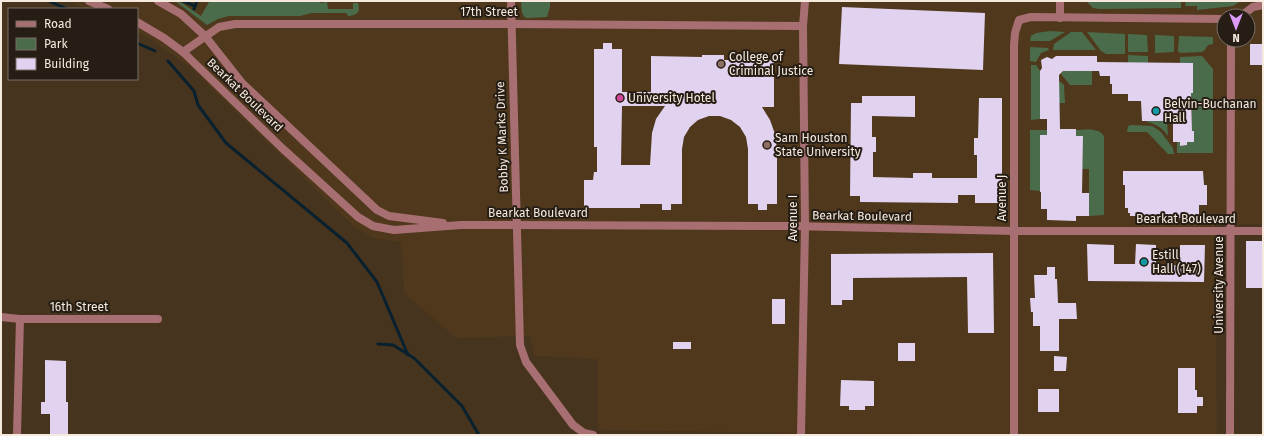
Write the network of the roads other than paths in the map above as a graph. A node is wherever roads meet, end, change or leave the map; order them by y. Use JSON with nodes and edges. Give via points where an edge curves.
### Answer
{"nodes":[{"id":1,"x":89,"y":1,"type":"edge"},
{"id":2,"x":158,"y":1,"type":"edge"},
{"id":3,"x":511,"y":1,"type":"edge"},
{"id":4,"x":805,"y":1,"type":"edge"},
{"id":5,"x":1060,"y":1,"type":"edge"},
{"id":6,"x":1262,"y":5,"type":"edge"},
{"id":7,"x":106,"y":8,"type":"edge"},
{"id":8,"x":1252,"y":8,"type":"edge"},
{"id":9,"x":1060,"y":18,"type":"junction"},
{"id":10,"x":1216,"y":19,"type":"edge"},
{"id":11,"x":138,"y":23,"type":"edge"},
{"id":12,"x":511,"y":24,"type":"junction"},
{"id":13,"x":803,"y":26,"type":"junction"},
{"id":14,"x":205,"y":36,"type":"junction"},
{"id":15,"x":1230,"y":48,"type":"edge"},
{"id":16,"x":183,"y":52,"type":"junction"},
{"id":17,"x":461,"y":225,"type":"junction"},
{"id":18,"x":517,"y":225,"type":"junction"},
{"id":19,"x":805,"y":227,"type":"junction"},
{"id":20,"x":1014,"y":230,"type":"junction"},
{"id":21,"x":1263,"y":231,"type":"edge"},
{"id":22,"x":1231,"y":232,"type":"junction"},
{"id":23,"x":1,"y":317,"type":"edge"},
{"id":24,"x":20,"y":319,"type":"junction"},
{"id":25,"x":158,"y":319,"type":"dead end"},
{"id":26,"x":17,"y":435,"type":"edge"},
{"id":27,"x":592,"y":435,"type":"edge"},
{"id":28,"x":801,"y":435,"type":"edge"},
{"id":29,"x":1014,"y":435,"type":"edge"},
{"id":30,"x":1230,"y":435,"type":"edge"}],
"edges":[{"from":1,"to":7,"type":"street"},
{"from":2,"to":14,"type":"street","name":"Bearkat Boulevard","via":[[181,14]]},
{"from":3,"to":12,"type":"street","name":"Bobby K Marks Drive"},
{"from":4,"to":13,"type":"street","name":"Avenue I"},
{"from":5,"to":9,"type":"street"},
{"from":6,"to":8,"type":"street"},
{"from":9,"to":10,"type":"street"},
{"from":9,"to":20,"type":"street","name":"Avenue J","via":[[1031,17],[1019,20],[1015,33]]},
{"from":11,"to":16,"type":"street","name":"Bearkat Boulevard"},
{"from":12,"to":13,"type":"street","name":"17th Street"},
{"from":12,"to":14,"type":"street","name":"17th Street","via":[[234,24],[219,27]]},
{"from":12,"to":18,"type":"street","name":"Bobby K Marks Drive"},
{"from":13,"to":19,"type":"street","name":"Avenue I"},
{"from":14,"to":16,"type":"street","name":"17th Street"},
{"from":14,"to":17,"type":"street","name":"Bearkat Boulevard","via":[[242,83],[377,210],[389,216]]},
{"from":15,"to":22,"type":"street","name":"University Avenue"},
{"from":16,"to":17,"type":"street","name":"Bearkat Boulevard","via":[[358,217],[373,226],[394,230]]},
{"from":17,"to":18,"type":"street","name":"Bearkat Boulevard"},
{"from":18,"to":19,"type":"street","name":"Bearkat Boulevard"},
{"from":18,"to":27,"type":"street","name":"Bobby K Marks Drive","via":[[520,345],[526,362],[573,425]]},
{"from":19,"to":20,"type":"street","name":"Bearkat Boulevard"},
{"from":19,"to":28,"type":"street","name":"Avenue I"},
{"from":20,"to":22,"type":"street","name":"Bearkat Boulevard"},
{"from":20,"to":29,"type":"street","name":"Avenue J"},
{"from":21,"to":22,"type":"street","name":"Bearkat Boulevard"},
{"from":22,"to":30,"type":"street","name":"University Avenue"},
{"from":23,"to":24,"type":"street","name":"16th Street"},
{"from":24,"to":25,"type":"street","name":"16th Street"},
{"from":24,"to":26,"type":"street"}]}
